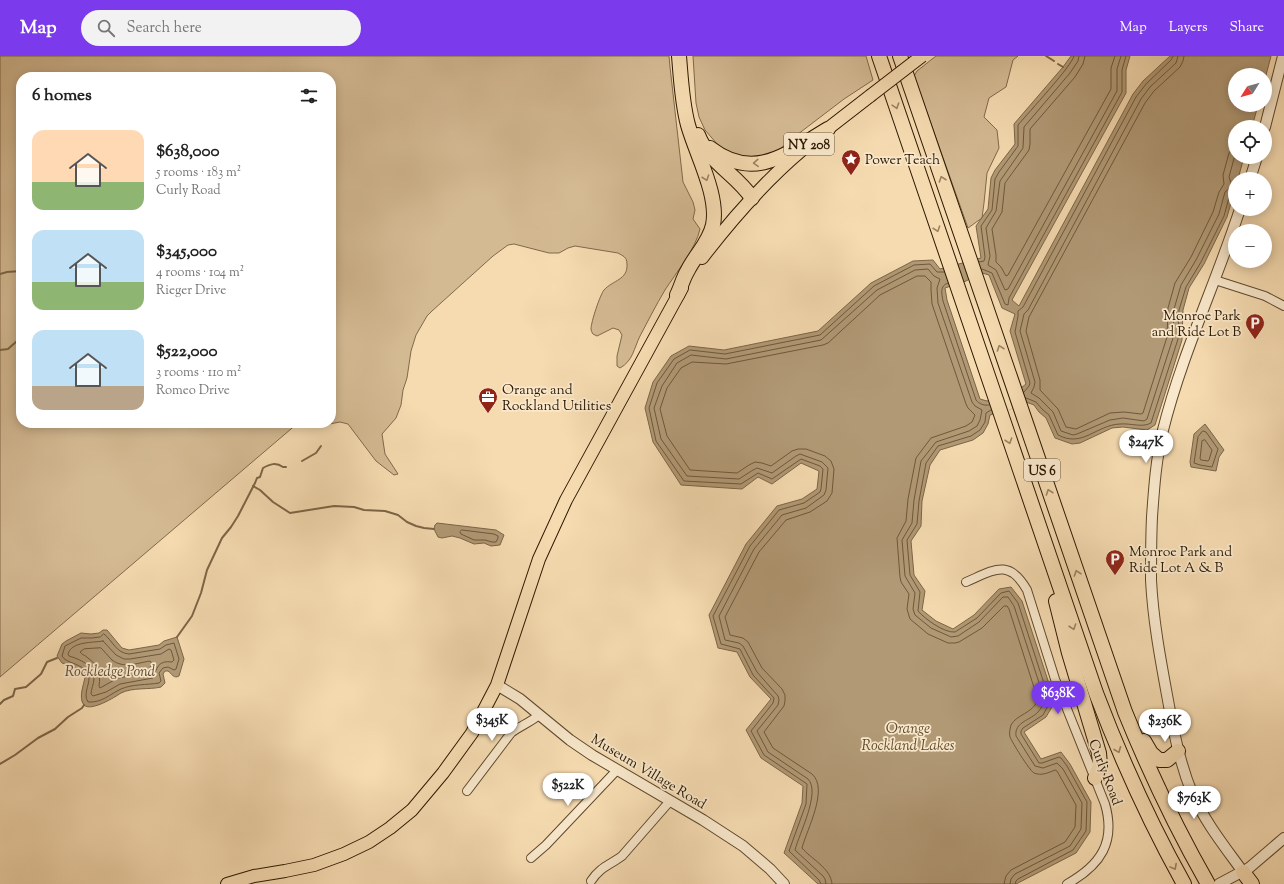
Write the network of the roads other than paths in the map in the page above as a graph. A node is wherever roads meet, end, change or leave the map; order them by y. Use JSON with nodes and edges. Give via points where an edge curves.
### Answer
{"nodes":[{"id":1,"x":679,"y":56,"type":"edge"},
{"id":2,"x":684,"y":56,"type":"edge"},
{"id":3,"x":879,"y":56,"type":"edge"},
{"id":4,"x":900,"y":56,"type":"edge"},
{"id":5,"x":922,"y":56,"type":"edge"},
{"id":6,"x":1283,"y":56,"type":"edge"},
{"id":7,"x":1266,"y":120,"type":"edge"},
{"id":8,"x":828,"y":129,"type":"junction"},
{"id":9,"x":694,"y":136,"type":"junction"},
{"id":10,"x":752,"y":198,"type":"junction"},
{"id":11,"x":1238,"y":216,"type":"edge"},
{"id":12,"x":1215,"y":280,"type":"junction"},
{"id":13,"x":678,"y":295,"type":"junction"},
{"id":14,"x":1284,"y":306,"type":"edge"},
{"id":15,"x":1038,"y":524,"type":"junction"},
{"id":16,"x":966,"y":582,"type":"dead end"},
{"id":17,"x":1098,"y":636,"type":"junction"},
{"id":18,"x":497,"y":685,"type":"junction"},
{"id":19,"x":540,"y":715,"type":"junction"},
{"id":20,"x":1178,"y":751,"type":"junction"},
{"id":21,"x":617,"y":770,"type":"junction"},
{"id":22,"x":1095,"y":778,"type":"junction"},
{"id":23,"x":467,"y":791,"type":"dead end"},
{"id":24,"x":670,"y":801,"type":"junction"},
{"id":25,"x":1284,"y":838,"type":"edge"},
{"id":26,"x":531,"y":858,"type":"dead end"},
{"id":27,"x":1238,"y":875,"type":"junction"},
{"id":28,"x":591,"y":881,"type":"dead end"},
{"id":29,"x":227,"y":884,"type":"edge"},
{"id":30,"x":784,"y":884,"type":"edge"},
{"id":31,"x":1067,"y":884,"type":"edge"},
{"id":32,"x":1184,"y":884,"type":"edge"},
{"id":33,"x":1208,"y":884,"type":"edge"},
{"id":34,"x":1220,"y":884,"type":"edge"},
{"id":35,"x":1252,"y":884,"type":"edge"}],
"edges":[{"from":1,"to":9,"type":"highway","via":[[684,105],[688,126]]},
{"from":2,"to":9,"type":"highway"},
{"from":3,"to":15,"type":"highway","number":"US 6","one_way":true},
{"from":17,"to":4,"type":"highway","number":"US 6","one_way":true},
{"from":5,"to":8,"type":"main road","number":"NY 208","bridge":true},
{"from":6,"to":7,"type":"street"},
{"from":8,"to":9,"type":"highway","one_way":true,"via":[[781,157],[754,164],[724,157]]},
{"from":8,"to":10,"type":"main road","number":"NY 208","via":[[786,163]]},
{"from":9,"to":10,"type":"highway"},
{"from":9,"to":13,"type":"highway","one_way":true,"via":[[711,193],[714,219],[709,238],[688,270]]},
{"from":10,"to":13,"type":"main road","number":"NY 208","via":[[702,259]]},
{"from":11,"to":12,"type":"street"},
{"from":12,"to":14,"type":"street","via":[[1265,296]]},
{"from":12,"to":20,"type":"street","via":[[1174,391],[1160,447],[1154,497],[1151,550],[1153,599]]},
{"from":13,"to":18,"type":"main road","number":"NY 208","via":[[566,500],[539,559]]},
{"from":15,"to":22,"type":"highway","via":[[1065,641],[1099,753],[1100,765]]},
{"from":15,"to":32,"type":"highway","number":"US 6","one_way":true,"via":[[1116,745],[1152,825]]},
{"from":16,"to":22,"type":"street","name":"Curly Road","via":[[996,570],[1014,573],[1021,580],[1027,590],[1055,679]]},
{"from":17,"to":20,"type":"highway","via":[[1151,753],[1158,760],[1164,760]]},
{"from":17,"to":33,"type":"highway","number":"US 6","via":[[1143,756],[1174,822]]},
{"from":18,"to":19,"type":"street","name":"Museum Village Road"},
{"from":18,"to":29,"type":"main road","number":"NY 208","via":[[472,732],[443,773],[412,810],[390,828],[344,854],[314,864]]},
{"from":19,"to":21,"type":"street","name":"Museum Village Road","via":[[570,740]]},
{"from":19,"to":23,"type":"street","via":[[511,733]]},
{"from":20,"to":27,"type":"street","via":[[1188,783],[1202,812]]},
{"from":21,"to":24,"type":"street","name":"Museum Village Road"},
{"from":21,"to":26,"type":"street"},
{"from":22,"to":31,"type":"street","name":"Curly Road","via":[[1109,818],[1110,831],[1097,860],[1083,874]]},
{"from":24,"to":28,"type":"street","via":[[622,856],[606,865]]},
{"from":24,"to":30,"type":"street","name":"Museum Village Road","via":[[743,846]]},
{"from":25,"to":27,"type":"street"},
{"from":27,"to":34,"type":"street"},
{"from":27,"to":35,"type":"highway"}]}
